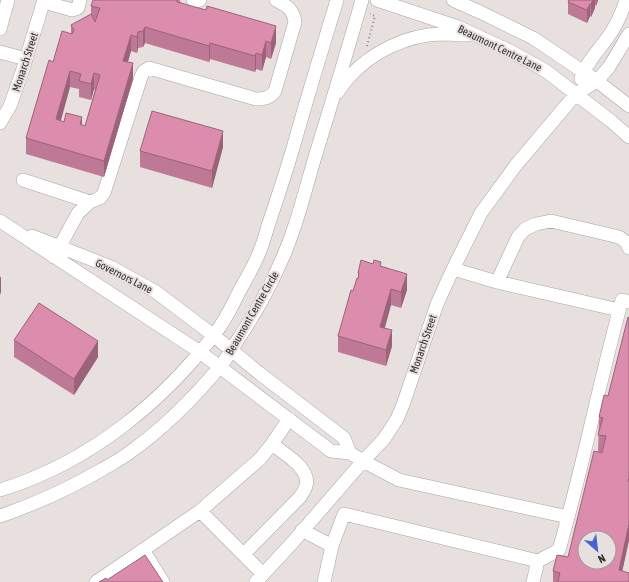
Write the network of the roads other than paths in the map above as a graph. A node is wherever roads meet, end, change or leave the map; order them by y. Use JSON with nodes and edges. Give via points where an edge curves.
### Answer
{"nodes":[{"id":1,"x":8,"y":0,"type":"edge"},
{"id":2,"x":80,"y":0,"type":"edge"},
{"id":3,"x":193,"y":0,"type":"edge"},
{"id":4,"x":200,"y":0,"type":"edge"},
{"id":5,"x":276,"y":0,"type":"edge"},
{"id":6,"x":337,"y":0,"type":"edge"},
{"id":7,"x":362,"y":0,"type":"edge"},
{"id":8,"x":376,"y":0,"type":"edge"},
{"id":9,"x":626,"y":0,"type":"edge"},
{"id":10,"x":44,"y":1,"type":"edge"},
{"id":11,"x":458,"y":2,"type":"edge"},
{"id":12,"x":0,"y":29,"type":"edge"},
{"id":13,"x":629,"y":34,"type":"edge"},
{"id":14,"x":476,"y":35,"type":"junction"},
{"id":15,"x":0,"y":52,"type":"edge"},
{"id":16,"x":26,"y":59,"type":"junction"},
{"id":17,"x":583,"y":71,"type":"junction"},
{"id":18,"x":597,"y":81,"type":"junction"},
{"id":19,"x":576,"y":94,"type":"junction"},
{"id":20,"x":333,"y":98,"type":"junction"},
{"id":21,"x":629,"y":106,"type":"edge"},
{"id":22,"x":0,"y":123,"type":"edge"},
{"id":23,"x":629,"y":137,"type":"edge"},
{"id":24,"x":23,"y":180,"type":"dead end"},
{"id":25,"x":90,"y":202,"type":"junction"},
{"id":26,"x":2,"y":223,"type":"edge"},
{"id":27,"x":629,"y":248,"type":"edge"},
{"id":28,"x":57,"y":252,"type":"junction"},
{"id":29,"x":452,"y":269,"type":"junction"},
{"id":30,"x":497,"y":282,"type":"junction"},
{"id":31,"x":624,"y":306,"type":"edge"},
{"id":32,"x":213,"y":335,"type":"junction"},
{"id":33,"x":231,"y":350,"type":"junction"},
{"id":34,"x":200,"y":352,"type":"junction"},
{"id":35,"x":219,"y":367,"type":"junction"},
{"id":36,"x":289,"y":419,"type":"junction"},
{"id":37,"x":272,"y":444,"type":"junction"},
{"id":38,"x":350,"y":453,"type":"junction"},
{"id":39,"x":363,"y":461,"type":"junction"},
{"id":40,"x":0,"y":490,"type":"edge"},
{"id":41,"x":200,"y":511,"type":"junction"},
{"id":42,"x":0,"y":516,"type":"edge"},
{"id":43,"x":568,"y":517,"type":"junction"},
{"id":44,"x":302,"y":530,"type":"junction"},
{"id":45,"x":332,"y":546,"type":"junction"},
{"id":46,"x":143,"y":550,"type":"junction"},
{"id":47,"x":244,"y":554,"type":"junction"},
{"id":48,"x":538,"y":561,"type":"junction"},
{"id":49,"x":260,"y":578,"type":"edge"},
{"id":50,"x":96,"y":582,"type":"edge"},
{"id":51,"x":164,"y":582,"type":"edge"},
{"id":52,"x":324,"y":582,"type":"edge"},
{"id":53,"x":533,"y":582,"type":"edge"}],
"edges":[{"from":1,"to":12,"type":"street"},
{"from":2,"to":10,"type":"street","via":[[78,8],[72,10]]},
{"from":3,"to":4,"type":"street"},
{"from":5,"to":25,"type":"street","via":[[288,7],[295,22],[272,96],[256,99],[149,68],[141,77],[104,193],[100,198]]},
{"from":6,"to":32,"type":"street","name":"Beaumont Centre Circle","via":[[259,252]]},
{"from":7,"to":20,"type":"street","name":"Beaumont Centre Circle"},
{"from":8,"to":14,"type":"street","name":"Beaumont Centre Lane"},
{"from":9,"to":17,"type":"street","via":[[609,36]]},
{"from":10,"to":16,"type":"street","name":"Monarch Street"},
{"from":11,"to":17,"type":"street","name":"Beaumont Centre Lane","via":[[533,38]]},
{"from":13,"to":18,"type":"street","via":[[609,68]]},
{"from":14,"to":19,"type":"street","name":"Beaumont Centre Lane","via":[[546,71]]},
{"from":14,"to":20,"type":"street","via":[[440,34],[399,42],[364,63]]},
{"from":15,"to":16,"type":"street"},
{"from":16,"to":22,"type":"street","name":"Monarch Street","via":[[10,106]]},
{"from":17,"to":18,"type":"street","name":"Beaumont Centre Lane"},
{"from":17,"to":19,"type":"street"},
{"from":18,"to":19,"type":"street"},
{"from":18,"to":21,"type":"street","name":"Beaumont Centre Lane"},
{"from":19,"to":23,"type":"street","name":"Beaumont Centre Lane"},
{"from":19,"to":29,"type":"street","name":"Monarch Street","via":[[516,165],[481,213]]},
{"from":20,"to":33,"type":"street","name":"Beaumont Centre Circle","via":[[302,204],[286,248],[267,292]]},
{"from":24,"to":25,"type":"street"},
{"from":25,"to":28,"type":"street","via":[[78,213]]},
{"from":26,"to":28,"type":"street","name":"Governors Lane"},
{"from":27,"to":30,"type":"street","via":[[619,237],[551,221],[536,224],[518,237]]},
{"from":28,"to":32,"type":"street","name":"Governors Lane","via":[[111,267],[156,292]]},
{"from":28,"to":34,"type":"street","name":"Governors Lane"},
{"from":29,"to":30,"type":"street"},
{"from":29,"to":39,"type":"street","name":"Monarch Street","via":[[437,304],[397,419],[384,439]]},
{"from":30,"to":31,"type":"street"},
{"from":31,"to":43,"type":"street","via":[[610,344]]},
{"from":32,"to":33,"type":"street","name":"Governors Lane"},
{"from":32,"to":34,"type":"street","name":"Beaumont Centre Circle"},
{"from":33,"to":35,"type":"street","name":"Beaumont Centre Circle"},
{"from":33,"to":38,"type":"street","name":"Governors Lane","via":[[344,438]]},
{"from":34,"to":35,"type":"street","name":"Governors Lane"},
{"from":34,"to":40,"type":"street","name":"Beaumont Centre Circle","via":[[151,403],[98,444],[41,474]]},
{"from":35,"to":36,"type":"street","name":"Governors Lane"},
{"from":35,"to":42,"type":"street","name":"Beaumont Centre Circle","via":[[171,418],[126,456],[57,494]]},
{"from":36,"to":37,"type":"street"},
{"from":36,"to":38,"type":"street","name":"Governors Lane","via":[[331,451]]},
{"from":37,"to":41,"type":"street","via":[[260,459]]},
{"from":37,"to":47,"type":"street","via":[[300,466],[306,476],[306,487],[300,497]]},
{"from":38,"to":39,"type":"street"},
{"from":39,"to":43,"type":"street","via":[[399,480]]},
{"from":39,"to":44,"type":"street","name":"Monarch Street"},
{"from":41,"to":46,"type":"street"},
{"from":41,"to":47,"type":"street"},
{"from":43,"to":48,"type":"street","via":[[559,550]]},
{"from":44,"to":45,"type":"street"},
{"from":44,"to":49,"type":"street","name":"Monarch Street"},
{"from":45,"to":48,"type":"street","via":[[344,514]]},
{"from":45,"to":52,"type":"street"},
{"from":46,"to":50,"type":"street"},
{"from":46,"to":51,"type":"street"},
{"from":47,"to":49,"type":"street"},
{"from":48,"to":53,"type":"street"}]}
